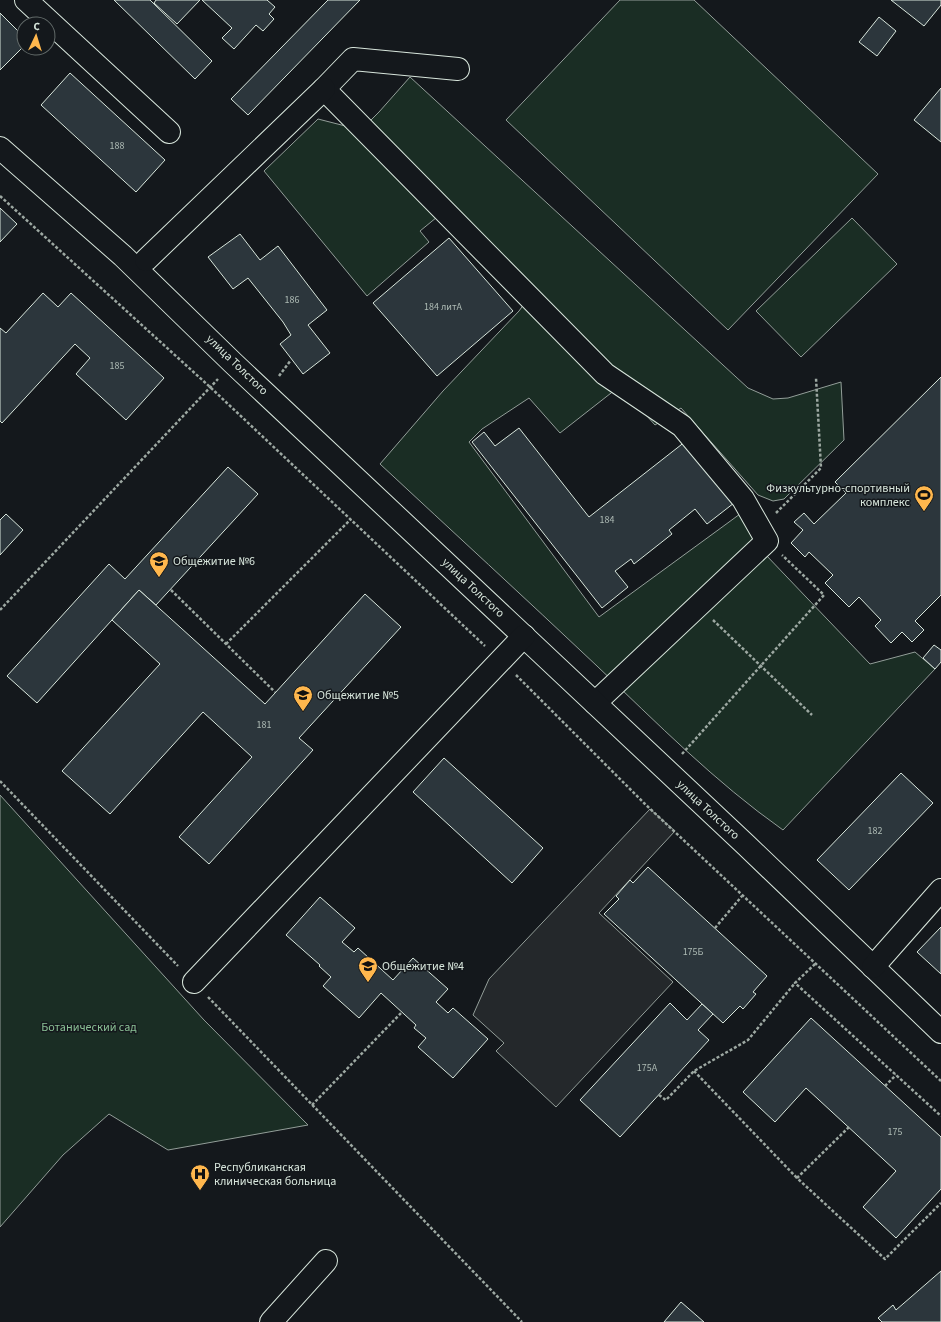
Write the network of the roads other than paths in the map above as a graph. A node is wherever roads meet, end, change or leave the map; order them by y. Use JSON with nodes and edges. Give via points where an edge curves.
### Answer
{"nodes":[{"id":1,"x":26,"y":0,"type":"edge"},
{"id":2,"x":458,"y":69,"type":"dead end"},
{"id":3,"x":324,"y":89,"type":"junction"},
{"id":4,"x":169,"y":132,"type":"dead end"},
{"id":5,"x":0,"y":148,"type":"edge"},
{"id":6,"x":146,"y":260,"type":"dead end"},
{"id":7,"x":524,"y":636,"type":"junction"},
{"id":8,"x":595,"y":703,"type":"junction"},
{"id":9,"x":941,"y":890,"type":"edge"},
{"id":10,"x":873,"y":967,"type":"junction"},
{"id":11,"x":194,"y":982,"type":"road end"},
{"id":12,"x":941,"y":1032,"type":"edge"},
{"id":13,"x":326,"y":1261,"type":"dead end"},
{"id":14,"x":271,"y":1322,"type":"edge"}],
"edges":[{"from":1,"to":4,"type":"street"},
{"from":2,"to":3,"type":"street","via":[[353,59]]},
{"from":3,"to":6,"type":"street"},
{"from":3,"to":8,"type":"street","via":[[604,374],[682,426],[743,499],[764,535],[698,606]]},
{"from":5,"to":7,"type":"street","name":"улица Толстого","via":[[123,256]]},
{"from":7,"to":8,"type":"street","name":"улица Толстого"},
{"from":7,"to":11,"type":"street"},
{"from":8,"to":10,"type":"street","name":"улица Толстого"},
{"from":9,"to":10,"type":"street"},
{"from":10,"to":12,"type":"street","name":"улица Толстого"},
{"from":13,"to":14,"type":"street"}]}
